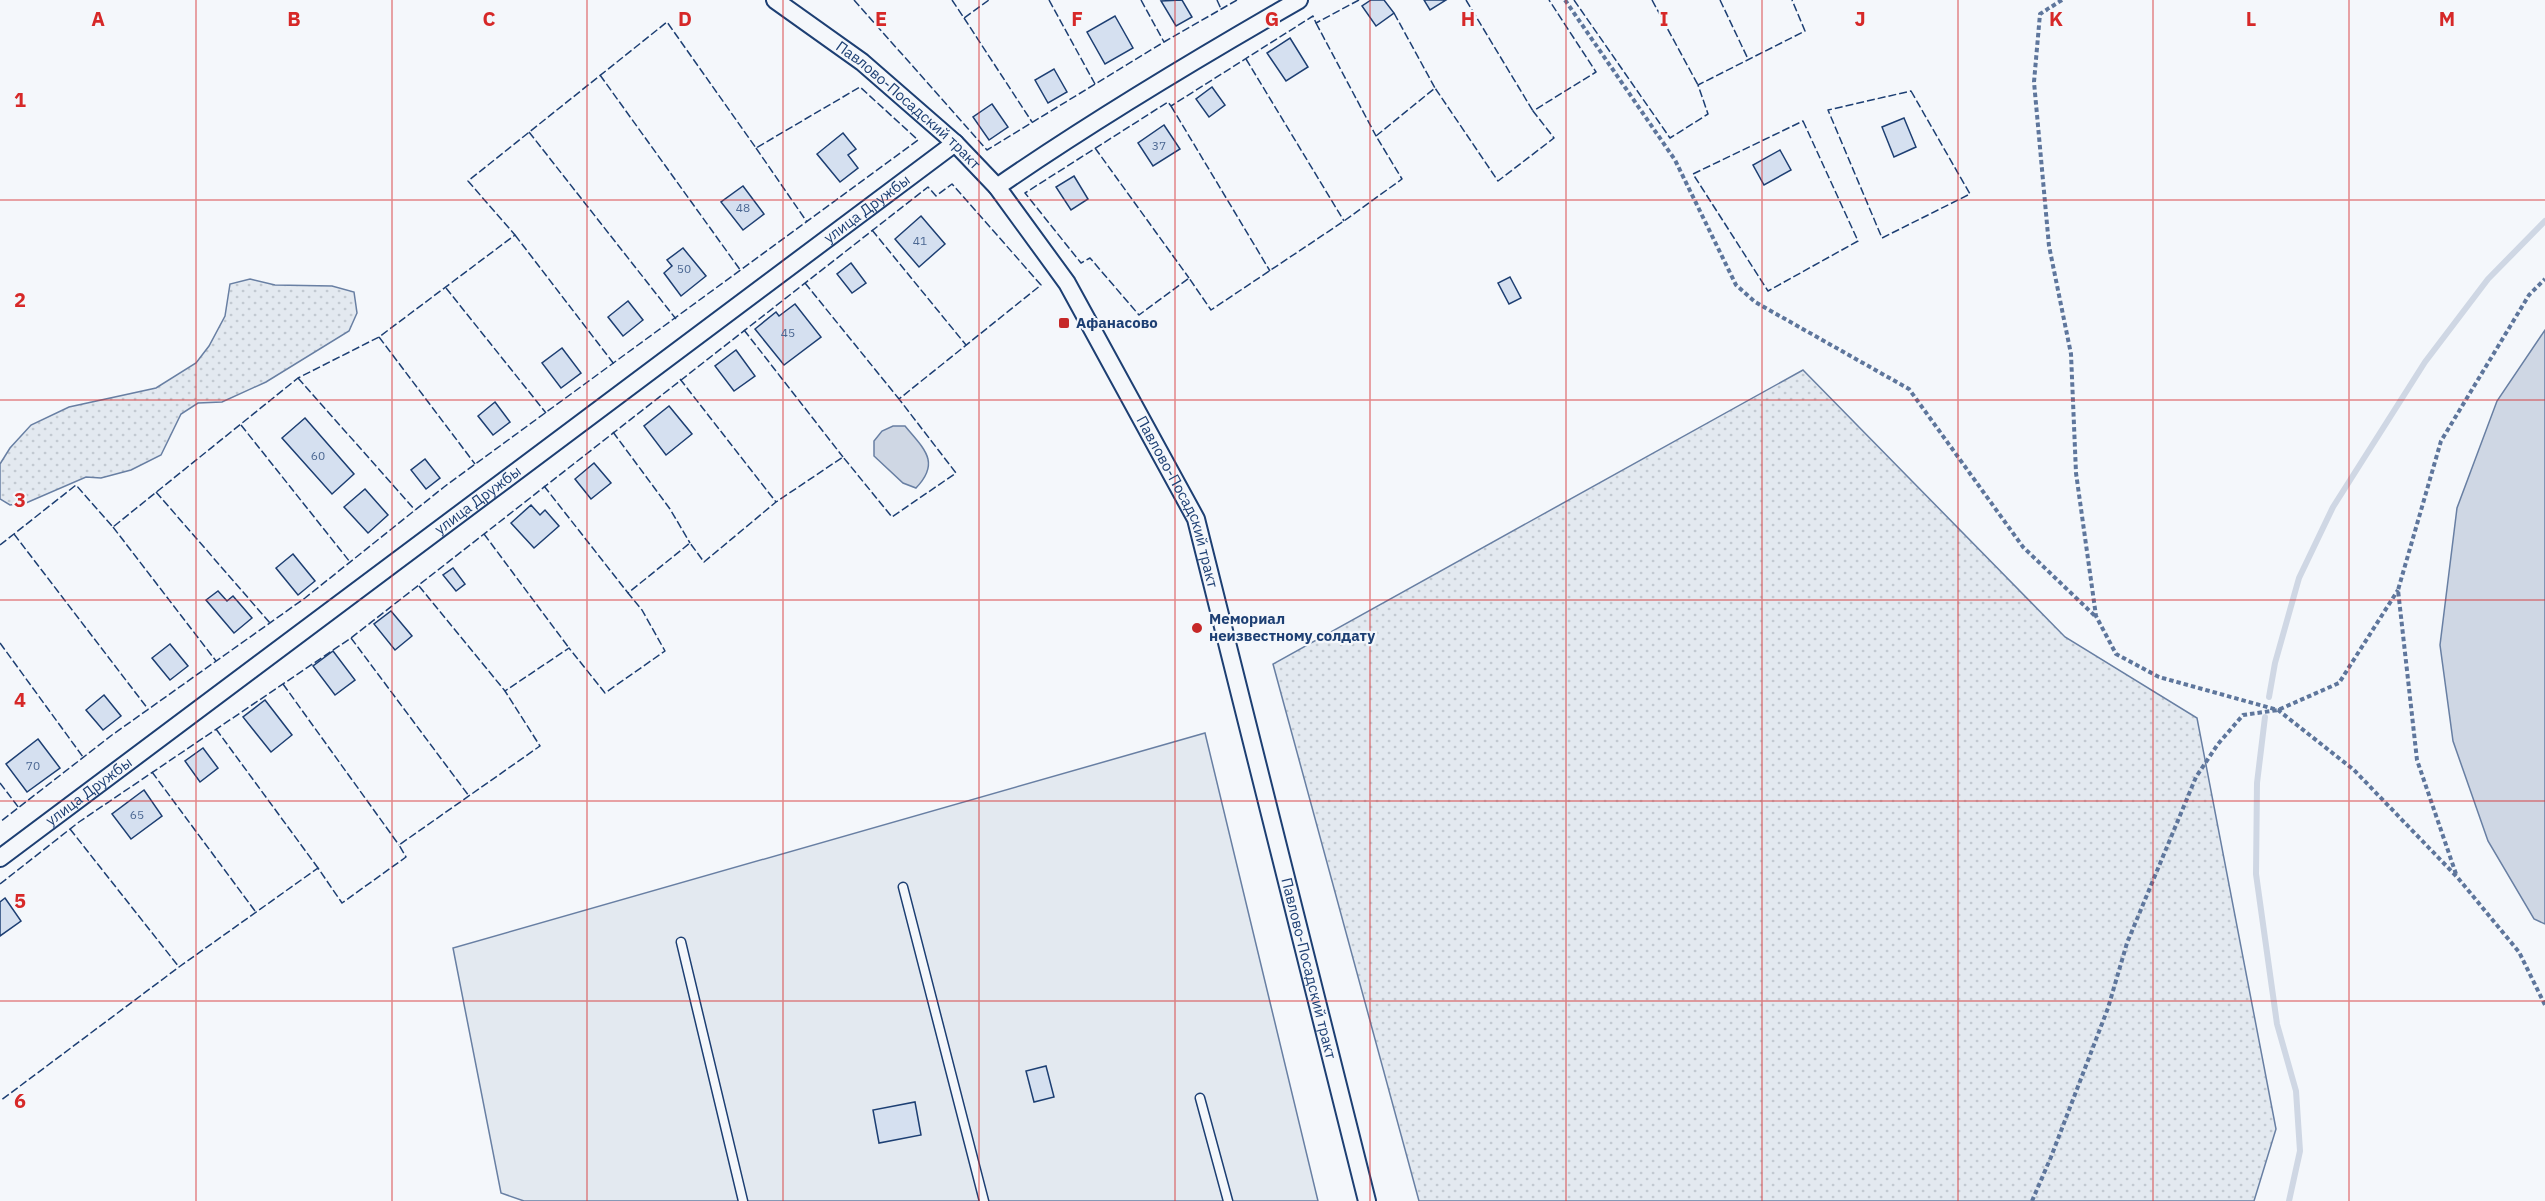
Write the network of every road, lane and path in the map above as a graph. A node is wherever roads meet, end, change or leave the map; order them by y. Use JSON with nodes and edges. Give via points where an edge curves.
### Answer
{"nodes":[{"id":1,"x":775,"y":0,"type":"edge"},
{"id":2,"x":1299,"y":0,"type":"edge"},
{"id":3,"x":1565,"y":0,"type":"edge"},
{"id":4,"x":2062,"y":0,"type":"edge"},
{"id":5,"x":955,"y":143,"type":"junction"},
{"id":6,"x":997,"y":187,"type":"junction"},
{"id":7,"x":2545,"y":279,"type":"edge"},
{"id":8,"x":2398,"y":590,"type":"junction"},
{"id":9,"x":2096,"y":616,"type":"junction"},
{"id":10,"x":2278,"y":710,"type":"junction"},
{"id":11,"x":0,"y":858,"type":"edge"},
{"id":12,"x":2458,"y":878,"type":"junction"},
{"id":13,"x":903,"y":887,"type":"dead end"},
{"id":14,"x":681,"y":942,"type":"dead end"},
{"id":15,"x":2545,"y":1005,"type":"edge"},
{"id":16,"x":1200,"y":1098,"type":"dead end"},
{"id":17,"x":743,"y":1201,"type":"edge"},
{"id":18,"x":984,"y":1201,"type":"edge"},
{"id":19,"x":1228,"y":1201,"type":"edge"},
{"id":20,"x":1367,"y":1201,"type":"edge"},
{"id":21,"x":2032,"y":1201,"type":"edge"}],
"edges":[{"from":1,"to":5,"type":"street","name":"Павлово-Посадский тракт","via":[[862,62]]},
{"from":2,"to":6,"type":"street","via":[[1190,63]]},
{"from":3,"to":9,"type":"path","via":[[1675,160],[1736,285],[1755,302],[1909,389],[2023,547]]},
{"from":4,"to":9,"type":"path","via":[[2040,14],[2034,82],[2049,246],[2071,354],[2076,473]]},
{"from":5,"to":6,"type":"street","name":"Павлово-Посадский тракт"},
{"from":5,"to":11,"type":"street","name":"улица Дружбы"},
{"from":6,"to":20,"type":"street","name":"Павлово-Посадский тракт","via":[[1067,283],[1196,519]]},
{"from":7,"to":8,"type":"path","via":[[2529,295],[2441,441]]},
{"from":8,"to":10,"type":"path","via":[[2339,683]]},
{"from":8,"to":12,"type":"path","via":[[2417,760]]},
{"from":9,"to":10,"type":"path","via":[[2116,654],[2159,677]]},
{"from":10,"to":12,"type":"path","via":[[2354,770]]},
{"from":10,"to":21,"type":"path","via":[[2243,715],[2196,777],[2127,943],[2108,1008]]},
{"from":12,"to":15,"type":"path","via":[[2519,952]]},
{"from":13,"to":18,"type":"lane"},
{"from":14,"to":17,"type":"lane"},
{"from":16,"to":19,"type":"lane"}]}
